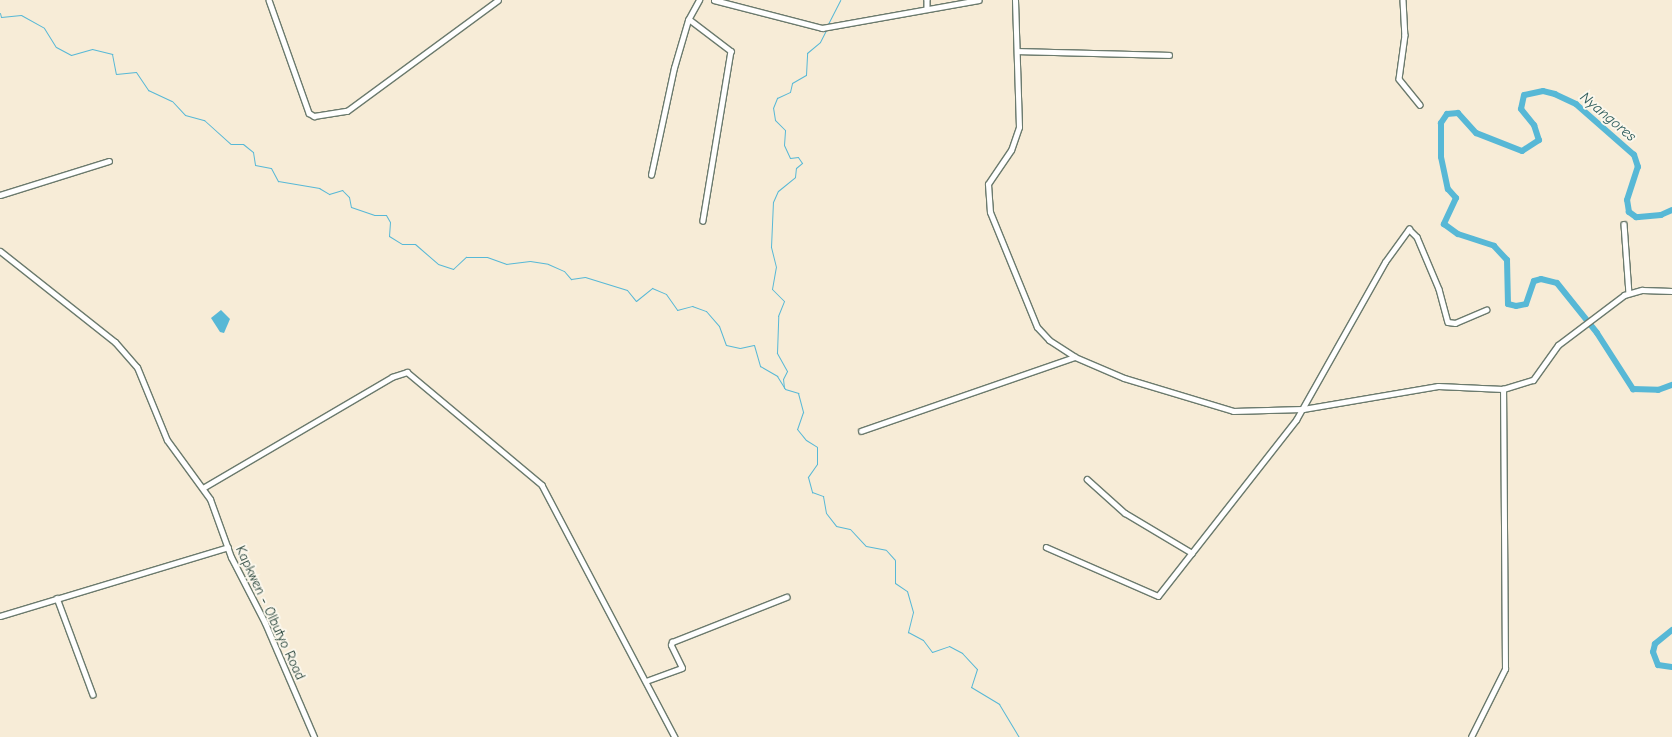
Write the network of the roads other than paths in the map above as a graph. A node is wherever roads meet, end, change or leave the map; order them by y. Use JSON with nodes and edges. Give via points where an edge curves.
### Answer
{"nodes":[{"id":1,"x":269,"y":0,"type":"edge"},
{"id":2,"x":498,"y":0,"type":"edge"},
{"id":3,"x":699,"y":0,"type":"edge"},
{"id":4,"x":714,"y":0,"type":"edge"},
{"id":5,"x":926,"y":0,"type":"edge"},
{"id":6,"x":979,"y":0,"type":"edge"},
{"id":7,"x":1015,"y":0,"type":"edge"},
{"id":8,"x":1403,"y":0,"type":"edge"},
{"id":9,"x":927,"y":9,"type":"junction"},
{"id":10,"x":689,"y":19,"type":"junction"},
{"id":11,"x":1017,"y":51,"type":"junction"},
{"id":12,"x":1170,"y":56,"type":"dead end"},
{"id":13,"x":1420,"y":105,"type":"dead end"},
{"id":14,"x":109,"y":161,"type":"dead end"},
{"id":15,"x":652,"y":175,"type":"dead end"},
{"id":16,"x":0,"y":195,"type":"edge"},
{"id":17,"x":703,"y":221,"type":"dead end"},
{"id":18,"x":1624,"y":224,"type":"dead end"},
{"id":19,"x":0,"y":251,"type":"edge"},
{"id":20,"x":1672,"y":291,"type":"edge"},
{"id":21,"x":1629,"y":293,"type":"junction"},
{"id":22,"x":1486,"y":310,"type":"dead end"},
{"id":23,"x":1075,"y":357,"type":"junction"},
{"id":24,"x":1503,"y":389,"type":"junction"},
{"id":25,"x":1303,"y":409,"type":"junction"},
{"id":26,"x":861,"y":431,"type":"dead end"},
{"id":27,"x":1087,"y":479,"type":"dead end"},
{"id":28,"x":203,"y":488,"type":"junction"},
{"id":29,"x":228,"y":547,"type":"junction"},
{"id":30,"x":1046,"y":547,"type":"dead end"},
{"id":31,"x":1192,"y":553,"type":"junction"},
{"id":32,"x":786,"y":597,"type":"dead end"},
{"id":33,"x":58,"y":598,"type":"junction"},
{"id":34,"x":0,"y":616,"type":"edge"},
{"id":35,"x":646,"y":680,"type":"junction"},
{"id":36,"x":93,"y":695,"type":"dead end"},
{"id":37,"x":314,"y":737,"type":"edge"},
{"id":38,"x":676,"y":737,"type":"edge"},
{"id":39,"x":1471,"y":737,"type":"edge"}],
"edges":[{"from":1,"to":2,"type":"street","via":[[310,113],[314,116],[347,111]]},
{"from":3,"to":10,"type":"street"},
{"from":4,"to":9,"type":"street","via":[[818,27]]},
{"from":5,"to":9,"type":"street"},
{"from":6,"to":9,"type":"street"},
{"from":7,"to":11,"type":"street"},
{"from":8,"to":13,"type":"street","via":[[1405,35],[1399,79]]},
{"from":10,"to":15,"type":"street","via":[[674,68]]},
{"from":10,"to":17,"type":"street","via":[[731,50]]},
{"from":11,"to":12,"type":"street"},
{"from":11,"to":23,"type":"street","via":[[1019,127],[1011,150],[988,184],[990,212],[1037,327],[1049,340]]},
{"from":14,"to":16,"type":"street"},
{"from":18,"to":21,"type":"street"},
{"from":19,"to":28,"type":"street","name":"Kapkwen - Olbutyo Road","via":[[128,355],[143,378],[167,440]]},
{"from":20,"to":21,"type":"street"},
{"from":21,"to":24,"type":"street","via":[[1555,348],[1532,380]]},
{"from":22,"to":25,"type":"street","via":[[1449,323],[1420,246],[1409,229],[1385,262]]},
{"from":23,"to":25,"type":"street","via":[[1124,378],[1227,410]]},
{"from":23,"to":26,"type":"street"},
{"from":24,"to":25,"type":"street","via":[[1438,386]]},
{"from":24,"to":39,"type":"street","via":[[1505,669]]},
{"from":25,"to":31,"type":"street"},
{"from":27,"to":31,"type":"street","via":[[1125,513]]},
{"from":28,"to":29,"type":"street","name":"Kapkwen - Olbutyo Road"},
{"from":28,"to":35,"type":"street","via":[[392,377],[407,372],[540,481]]},
{"from":29,"to":33,"type":"street"},
{"from":29,"to":37,"type":"street","name":"Kapkwen - Olbutyo Road","via":[[265,622]]},
{"from":30,"to":31,"type":"street","via":[[1155,597]]},
{"from":32,"to":35,"type":"street","via":[[672,642],[682,668]]},
{"from":33,"to":34,"type":"street"},
{"from":33,"to":36,"type":"street"},
{"from":35,"to":38,"type":"street"}]}
